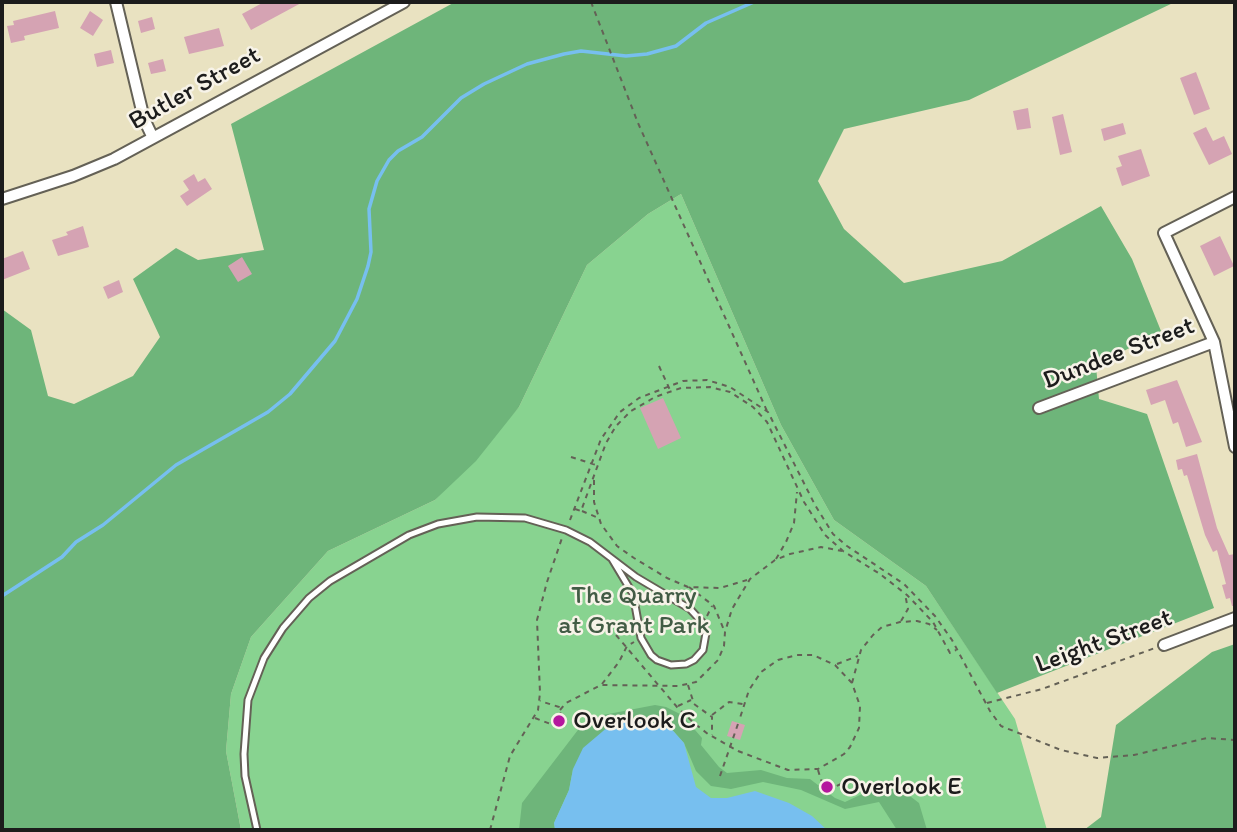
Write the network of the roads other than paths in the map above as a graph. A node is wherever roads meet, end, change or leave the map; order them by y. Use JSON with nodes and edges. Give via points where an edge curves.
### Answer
{"nodes":[{"id":1,"x":116,"y":2,"type":"edge"},
{"id":2,"x":404,"y":2,"type":"edge"},
{"id":3,"x":153,"y":138,"type":"junction"},
{"id":4,"x":1235,"y":197,"type":"edge"},
{"id":5,"x":2,"y":199,"type":"edge"},
{"id":6,"x":1214,"y":342,"type":"junction"},
{"id":7,"x":1039,"y":408,"type":"dead end"},
{"id":8,"x":1235,"y":447,"type":"edge"},
{"id":9,"x":612,"y":559,"type":"junction"},
{"id":10,"x":1235,"y":618,"type":"edge"},
{"id":11,"x":1164,"y":645,"type":"road end"},
{"id":12,"x":257,"y":830,"type":"edge"}],
"edges":[{"from":1,"to":3,"type":"street","via":[[144,119]]},
{"from":2,"to":3,"type":"street","name":"Butler Street"},
{"from":3,"to":5,"type":"street","name":"Butler Street","via":[[103,164]]},
{"from":4,"to":6,"type":"street","via":[[1164,233]]},
{"from":6,"to":7,"type":"street","name":"Dundee Street"},
{"from":6,"to":8,"type":"street"},
{"from":9,"to":9,"type":"lane","via":[[632,594],[641,638],[651,655],[671,665],[694,660],[703,650],[704,627],[690,610]]},
{"from":9,"to":12,"type":"lane","via":[[566,530],[500,516],[446,522],[418,531],[330,581],[294,613],[273,642],[248,700],[245,776]]},
{"from":10,"to":11,"type":"street","name":"Leight Street"}]}
